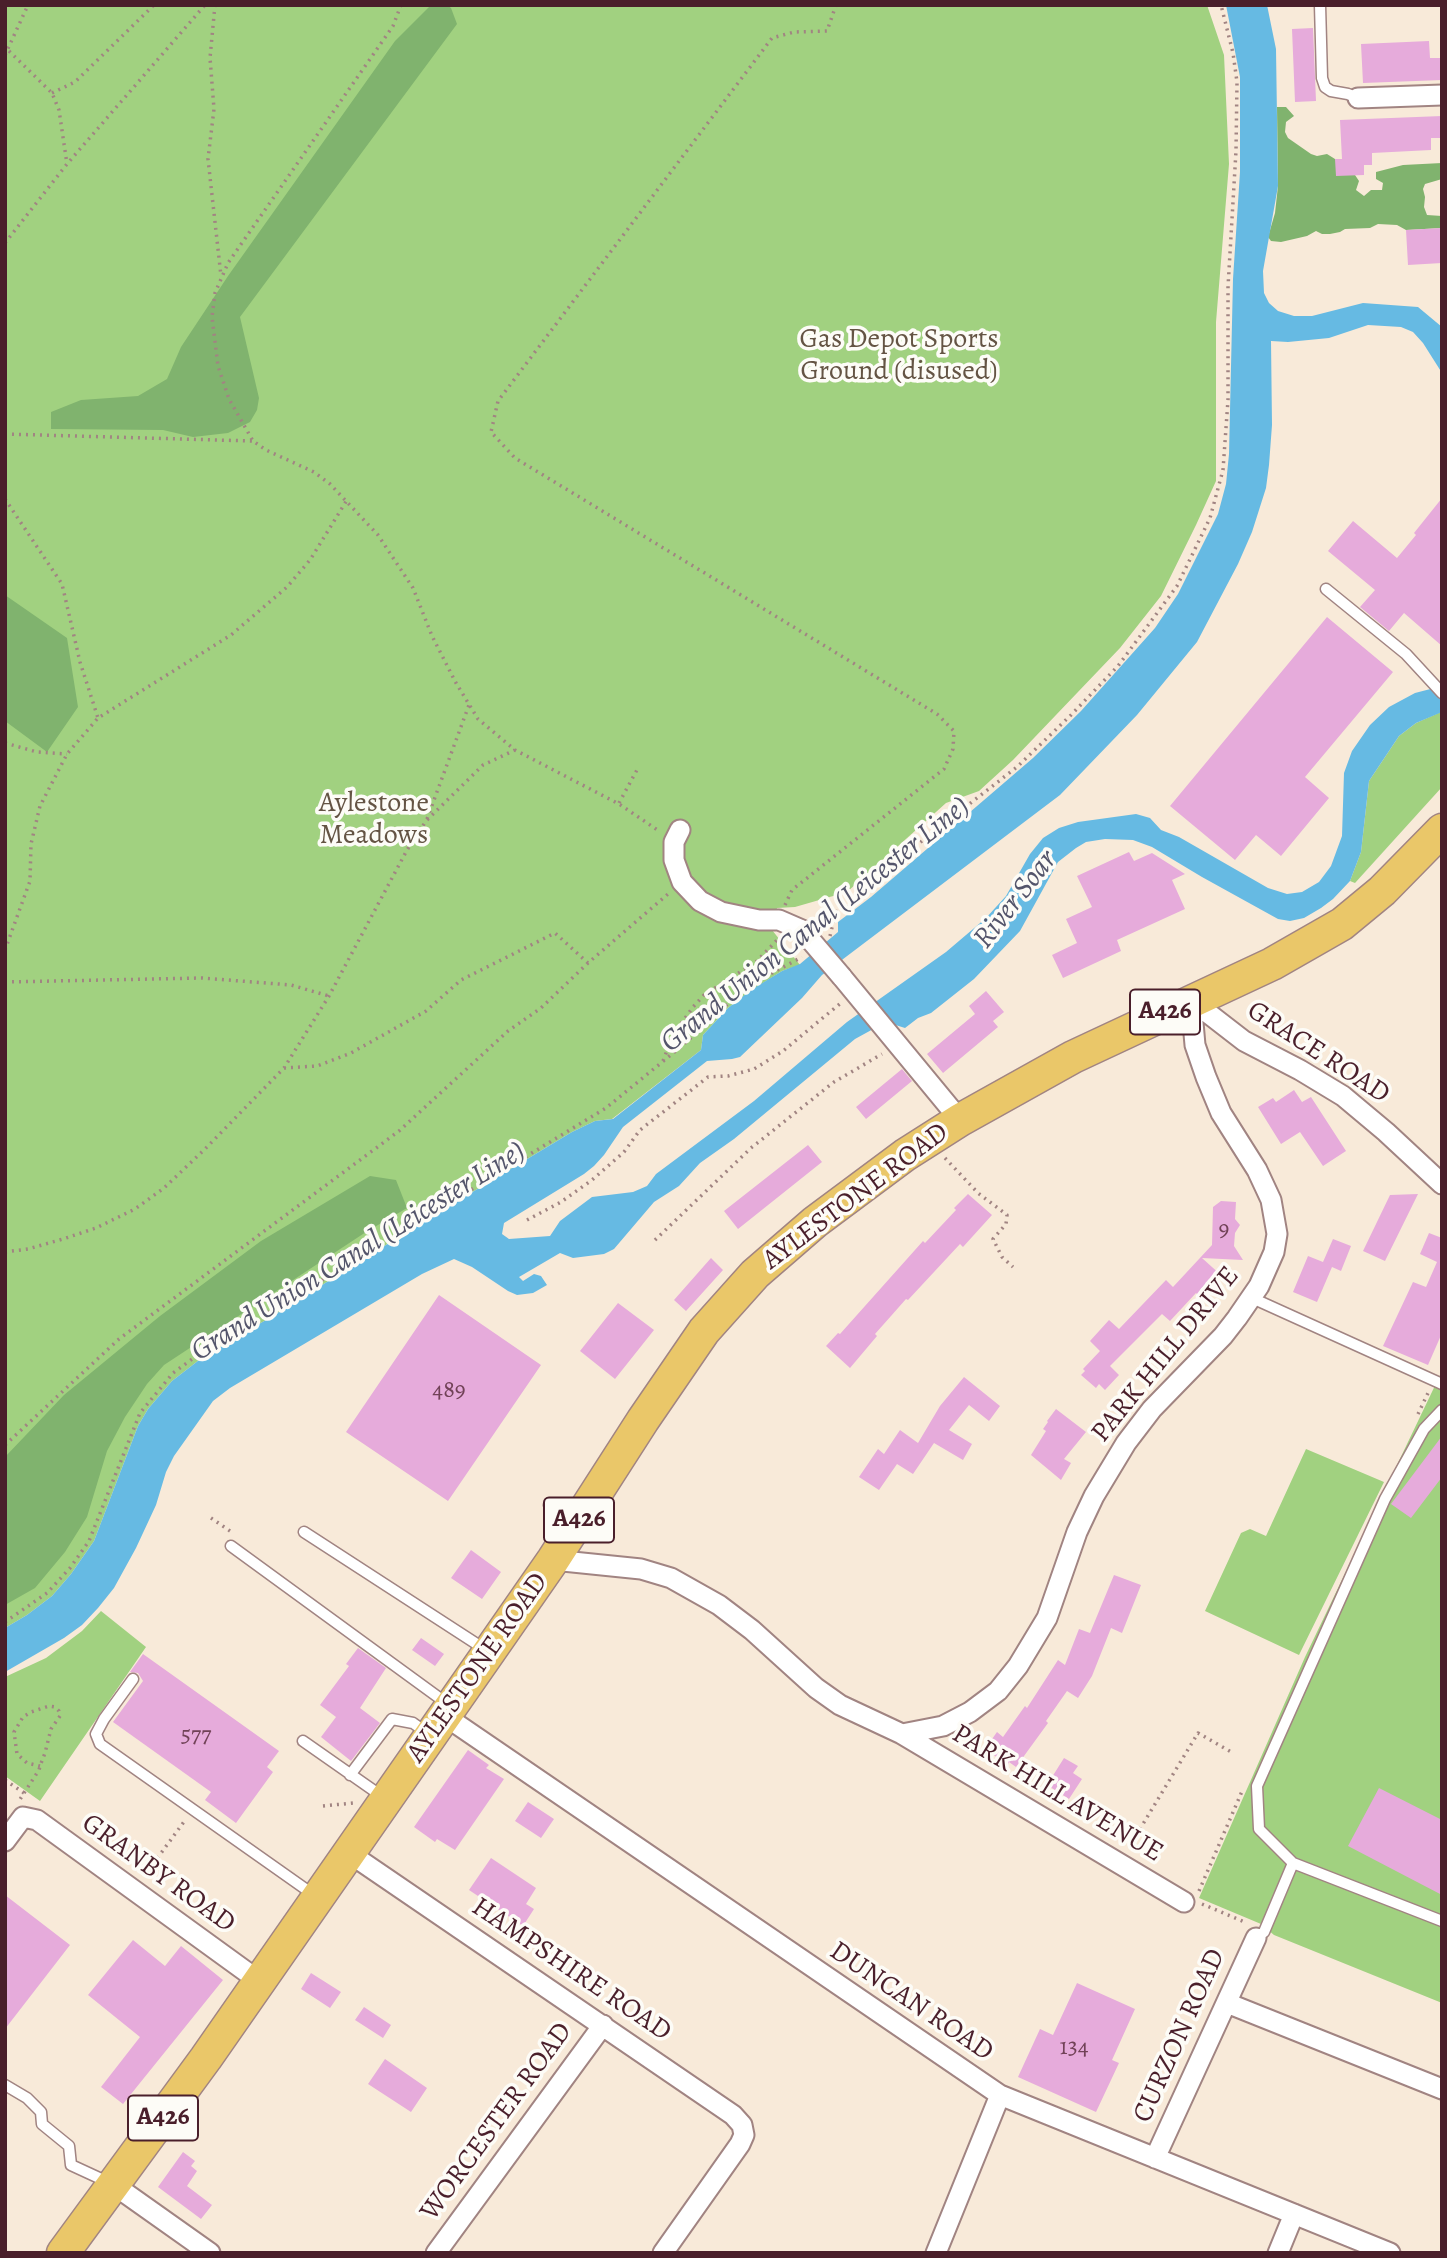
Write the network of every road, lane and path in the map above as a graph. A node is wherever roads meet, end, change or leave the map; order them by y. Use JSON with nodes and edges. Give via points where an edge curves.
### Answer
{"nodes":[{"id":1,"x":28,"y":5,"type":"edge"},
{"id":2,"x":153,"y":5,"type":"edge"},
{"id":3,"x":205,"y":5,"type":"edge"},
{"id":4,"x":215,"y":5,"type":"edge"},
{"id":5,"x":401,"y":5,"type":"edge"},
{"id":6,"x":836,"y":5,"type":"edge"},
{"id":7,"x":1221,"y":5,"type":"edge"},
{"id":8,"x":1320,"y":5,"type":"edge"},
{"id":9,"x":7,"y":53,"type":"edge"},
{"id":10,"x":52,"y":93,"type":"junction"},
{"id":11,"x":1442,"y":95,"type":"edge"},
{"id":12,"x":1358,"y":99,"type":"joint"},
{"id":13,"x":67,"y":164,"type":"junction"},
{"id":14,"x":5,"y":243,"type":"edge"},
{"id":15,"x":221,"y":278,"type":"junction"},
{"id":16,"x":5,"y":435,"type":"edge"},
{"id":17,"x":253,"y":441,"type":"junction"},
{"id":18,"x":5,"y":499,"type":"edge"},
{"id":19,"x":347,"y":500,"type":"junction"},
{"id":20,"x":1326,"y":589,"type":"dead end"},
{"id":21,"x":1442,"y":693,"type":"edge"},
{"id":22,"x":469,"y":705,"type":"junction"},
{"id":23,"x":98,"y":718,"type":"junction"},
{"id":24,"x":5,"y":743,"type":"edge"},
{"id":25,"x":515,"y":750,"type":"junction"},
{"id":26,"x":67,"y":754,"type":"junction"},
{"id":27,"x":638,"y":768,"type":"dead end"},
{"id":28,"x":619,"y":804,"type":"junction"},
{"id":29,"x":426,"y":821,"type":"junction"},
{"id":30,"x":677,"y":836,"type":"joint"},
{"id":31,"x":1438,"y":841,"type":"edge"},
{"id":32,"x":682,"y":882,"type":"junction"},
{"id":33,"x":850,"y":905,"type":"junction"},
{"id":34,"x":790,"y":925,"type":"junction"},
{"id":35,"x":821,"y":942,"type":"dead end"},
{"id":36,"x":5,"y":950,"type":"edge"},
{"id":37,"x":811,"y":950,"type":"dead end"},
{"id":38,"x":588,"y":963,"type":"junction"},
{"id":39,"x":5,"y":982,"type":"edge"},
{"id":40,"x":329,"y":996,"type":"junction"},
{"id":41,"x":859,"y":996,"type":"junction"},
{"id":42,"x":1191,"y":1000,"type":"junction"},
{"id":43,"x":894,"y":1037,"type":"junction"},
{"id":44,"x":663,"y":1061,"type":"junction"},
{"id":45,"x":284,"y":1068,"type":"junction"},
{"id":46,"x":960,"y":1120,"type":"junction"},
{"id":47,"x":942,"y":1156,"type":"dead end"},
{"id":48,"x":1442,"y":1184,"type":"edge"},
{"id":49,"x":527,"y":1220,"type":"dead end"},
{"id":50,"x":655,"y":1240,"type":"dead end"},
{"id":51,"x":5,"y":1252,"type":"edge"},
{"id":52,"x":1013,"y":1267,"type":"dead end"},
{"id":53,"x":1252,"y":1298,"type":"junction"},
{"id":54,"x":1442,"y":1384,"type":"edge"},
{"id":55,"x":1442,"y":1410,"type":"edge"},
{"id":56,"x":5,"y":1445,"type":"edge"},
{"id":57,"x":550,"y":1505,"type":"dead end"},
{"id":58,"x":576,"y":1524,"type":"junction"},
{"id":59,"x":304,"y":1532,"type":"dead end"},
{"id":60,"x":232,"y":1546,"type":"dead end"},
{"id":61,"x":553,"y":1560,"type":"junction"},
{"id":62,"x":5,"y":1622,"type":"edge"},
{"id":63,"x":489,"y":1653,"type":"junction"},
{"id":64,"x":133,"y":1679,"type":"dead end"},
{"id":65,"x":442,"y":1720,"type":"junction"},
{"id":66,"x":902,"y":1734,"type":"junction"},
{"id":67,"x":303,"y":1741,"type":"dead end"},
{"id":68,"x":1233,"y":1753,"type":"dead end"},
{"id":69,"x":40,"y":1766,"type":"junction"},
{"id":70,"x":350,"y":1774,"type":"junction"},
{"id":71,"x":5,"y":1780,"type":"edge"},
{"id":72,"x":24,"y":1793,"type":"junction"},
{"id":73,"x":387,"y":1800,"type":"junction"},
{"id":74,"x":193,"y":1809,"type":"junction"},
{"id":75,"x":23,"y":1817,"type":"junction"},
{"id":76,"x":5,"y":1841,"type":"edge"},
{"id":77,"x":349,"y":1853,"type":"junction"},
{"id":78,"x":1293,"y":1863,"type":"junction"},
{"id":79,"x":1119,"y":1864,"type":"junction"},
{"id":80,"x":134,"y":1891,"type":"junction"},
{"id":81,"x":317,"y":1897,"type":"junction"},
{"id":82,"x":1184,"y":1902,"type":"dead end"},
{"id":83,"x":1442,"y":1921,"type":"edge"},
{"id":84,"x":1256,"y":1937,"type":"joint"},
{"id":85,"x":258,"y":1981,"type":"junction"},
{"id":86,"x":1227,"y":2003,"type":"junction"},
{"id":87,"x":603,"y":2025,"type":"junction"},
{"id":88,"x":5,"y":2085,"type":"edge"},
{"id":89,"x":1442,"y":2089,"type":"edge"},
{"id":90,"x":1000,"y":2095,"type":"junction"},
{"id":91,"x":1155,"y":2158,"type":"junction"},
{"id":92,"x":114,"y":2185,"type":"junction"},
{"id":93,"x":1294,"y":2214,"type":"junction"},
{"id":94,"x":63,"y":2253,"type":"edge"},
{"id":95,"x":210,"y":2253,"type":"edge"},
{"id":96,"x":436,"y":2253,"type":"edge"},
{"id":97,"x":663,"y":2253,"type":"edge"},
{"id":98,"x":936,"y":2253,"type":"edge"},
{"id":99,"x":1278,"y":2253,"type":"edge"},
{"id":100,"x":1390,"y":2253,"type":"edge"}],
"edges":[{"from":1,"to":9,"type":"path"},
{"from":2,"to":10,"type":"path","via":[[75,82]]},
{"from":3,"to":13,"type":"path"},
{"from":4,"to":15,"type":"path","via":[[210,58],[214,109],[208,159]]},
{"from":5,"to":15,"type":"path","via":[[393,26]]},
{"from":6,"to":34,"type":"path","via":[[827,31],[772,38],[498,401],[491,432],[515,457],[937,714],[954,731],[953,749],[944,769],[792,890]]},
{"from":7,"to":33,"type":"path","via":[[1237,82],[1236,151],[1227,317],[1228,400],[1223,470],[1210,518],[1178,586],[1118,666],[1017,767],[923,840]]},
{"from":8,"to":12,"type":"lane","via":[[1325,87]]},
{"from":9,"to":10,"type":"path"},
{"from":10,"to":13,"type":"path"},
{"from":11,"to":12,"type":"street"},
{"from":13,"to":14,"type":"path"},
{"from":15,"to":17,"type":"path","via":[[212,317],[218,366],[229,399]]},
{"from":16,"to":17,"type":"path"},
{"from":17,"to":19,"type":"path","via":[[314,472]]},
{"from":18,"to":23,"type":"path","via":[[62,584]]},
{"from":19,"to":22,"type":"path","via":[[378,535],[413,588],[432,636]]},
{"from":19,"to":23,"type":"path","via":[[310,560],[287,587],[232,635]]},
{"from":20,"to":21,"type":"lane","via":[[1406,654]]},
{"from":22,"to":25,"type":"path","via":[[478,719]]},
{"from":22,"to":29,"type":"path"},
{"from":23,"to":26,"type":"path"},
{"from":24,"to":26,"type":"path"},
{"from":25,"to":28,"type":"path"},
{"from":25,"to":29,"type":"path","via":[[483,765]]},
{"from":26,"to":36,"type":"path","via":[[40,806],[31,844],[30,881]]},
{"from":27,"to":28,"type":"path"},
{"from":28,"to":30,"type":"path"},
{"from":29,"to":40,"type":"path"},
{"from":30,"to":32,"type":"street","via":[[674,860]]},
{"from":31,"to":42,"type":"main road","name":"AYLESTONE ROAD","number":"A426","via":[[1342,924],[1272,964]]},
{"from":32,"to":34,"type":"street","via":[[700,901],[721,912]]},
{"from":32,"to":38,"type":"path"},
{"from":33,"to":34,"type":"path","via":[[824,919]]},
{"from":33,"to":35,"type":"path","via":[[834,919],[831,935]]},
{"from":34,"to":41,"type":"street","bridge":true},
{"from":34,"to":44,"type":"path","via":[[756,962],[692,1007]]},
{"from":37,"to":44,"type":"path","via":[[746,987]]},
{"from":38,"to":45,"type":"path","via":[[555,933],[461,980],[426,1011],[351,1053],[317,1066]]},
{"from":38,"to":56,"type":"path","via":[[399,1130],[119,1339]]},
{"from":39,"to":40,"type":"path","via":[[202,978],[291,985]]},
{"from":40,"to":45,"type":"path"},
{"from":41,"to":43,"type":"street"},
{"from":41,"to":49,"type":"path","via":[[754,1069],[708,1077],[640,1130],[624,1152],[592,1180]]},
{"from":42,"to":46,"type":"main road","name":"AYLESTONE ROAD","number":"A426","via":[[1073,1056]]},
{"from":42,"to":48,"type":"street","name":"GRACE ROAD","via":[[1244,1041],[1343,1096]]},
{"from":42,"to":53,"type":"street","name":"PARK HILL DRIVE","via":[[1195,1045],[1206,1077],[1221,1114],[1257,1170],[1275,1217],[1274,1252]]},
{"from":43,"to":46,"type":"street"},
{"from":43,"to":50,"type":"path","via":[[751,1149]]},
{"from":44,"to":62,"type":"path","via":[[606,1108],[173,1373],[140,1413],[89,1541],[47,1593]]},
{"from":45,"to":51,"type":"path","via":[[164,1188],[135,1209],[63,1239]]},
{"from":46,"to":58,"type":"main road","name":"AYLESTONE ROAD","number":"A426","via":[[815,1222],[755,1274],[704,1331]]},
{"from":47,"to":52,"type":"path","via":[[1007,1215],[1006,1224],[993,1239]]},
{"from":53,"to":54,"type":"lane"},
{"from":53,"to":66,"type":"street","name":"PARK HILL DRIVE","via":[[1126,1443],[1077,1532],[1047,1618],[998,1691],[943,1726]]},
{"from":55,"to":78,"type":"lane","via":[[1424,1429],[1385,1499],[1257,1786],[1259,1829]]},
{"from":57,"to":58,"type":"lane"},
{"from":58,"to":61,"type":"main road","name":"AYLESTONE ROAD","number":"A426"},
{"from":59,"to":63,"type":"lane"},
{"from":60,"to":65,"type":"lane"},
{"from":61,"to":63,"type":"main road","name":"AYLESTONE ROAD","number":"A426"},
{"from":61,"to":66,"type":"street","via":[[631,1568],[671,1578],[719,1605],[839,1704]]},
{"from":63,"to":65,"type":"main road","name":"AYLESTONE ROAD","number":"A426"},
{"from":64,"to":74,"type":"lane","via":[[104,1718],[96,1734],[100,1744]]},
{"from":65,"to":70,"type":"lane","via":[[413,1723],[392,1719]]},
{"from":65,"to":73,"type":"main road","name":"AYLESTONE ROAD","number":"A426"},
{"from":65,"to":90,"type":"street","name":"DUNCAN ROAD"},
{"from":66,"to":79,"type":"street","name":"PARK HILL AVENUE"},
{"from":67,"to":70,"type":"lane"},
{"from":68,"to":79,"type":"path","via":[[1198,1734]]},
{"from":69,"to":69,"type":"path","via":[[51,1729],[60,1716],[55,1707],[31,1712],[14,1732],[17,1754]]},
{"from":69,"to":72,"type":"path"},
{"from":70,"to":73,"type":"lane"},
{"from":71,"to":72,"type":"path"},
{"from":72,"to":75,"type":"path","via":[[18,1802]]},
{"from":73,"to":77,"type":"main road","name":"AYLESTONE ROAD","number":"A426"},
{"from":74,"to":80,"type":"path"},
{"from":74,"to":81,"type":"lane"},
{"from":75,"to":76,"type":"street"},
{"from":75,"to":80,"type":"street","name":"GRANBY ROAD","via":[[37,1820]]},
{"from":77,"to":81,"type":"main road","name":"AYLESTONE ROAD","number":"A426"},
{"from":77,"to":87,"type":"street","name":"HAMPSHIRE ROAD"},
{"from":78,"to":83,"type":"lane"},
{"from":78,"to":84,"type":"lane","via":[[1264,1932]]},
{"from":79,"to":82,"type":"street","name":"PARK HILL AVENUE"},
{"from":80,"to":85,"type":"street","name":"GRANBY ROAD"},
{"from":81,"to":85,"type":"main road","name":"AYLESTONE ROAD","number":"A426"},
{"from":84,"to":86,"type":"street","name":"CURZON ROAD"},
{"from":85,"to":92,"type":"main road","name":"AYLESTONE ROAD","number":"A426"},
{"from":86,"to":89,"type":"street"},
{"from":86,"to":91,"type":"street","name":"CURZON ROAD"},
{"from":87,"to":96,"type":"street","name":"WORCESTER ROAD"},
{"from":87,"to":97,"type":"street","name":"HAMPSHIRE ROAD","via":[[742,2125],[740,2144]]},
{"from":88,"to":92,"type":"lane","via":[[41,2112],[42,2124],[69,2146],[71,2165]]},
{"from":90,"to":91,"type":"street","name":"DUNCAN ROAD"},
{"from":90,"to":98,"type":"street"},
{"from":91,"to":93,"type":"street","name":"DUNCAN ROAD"},
{"from":92,"to":94,"type":"main road","name":"AYLESTONE ROAD","number":"A426"},
{"from":92,"to":95,"type":"street"},
{"from":93,"to":99,"type":"street"},
{"from":93,"to":100,"type":"street","name":"DUNCAN ROAD"}]}
